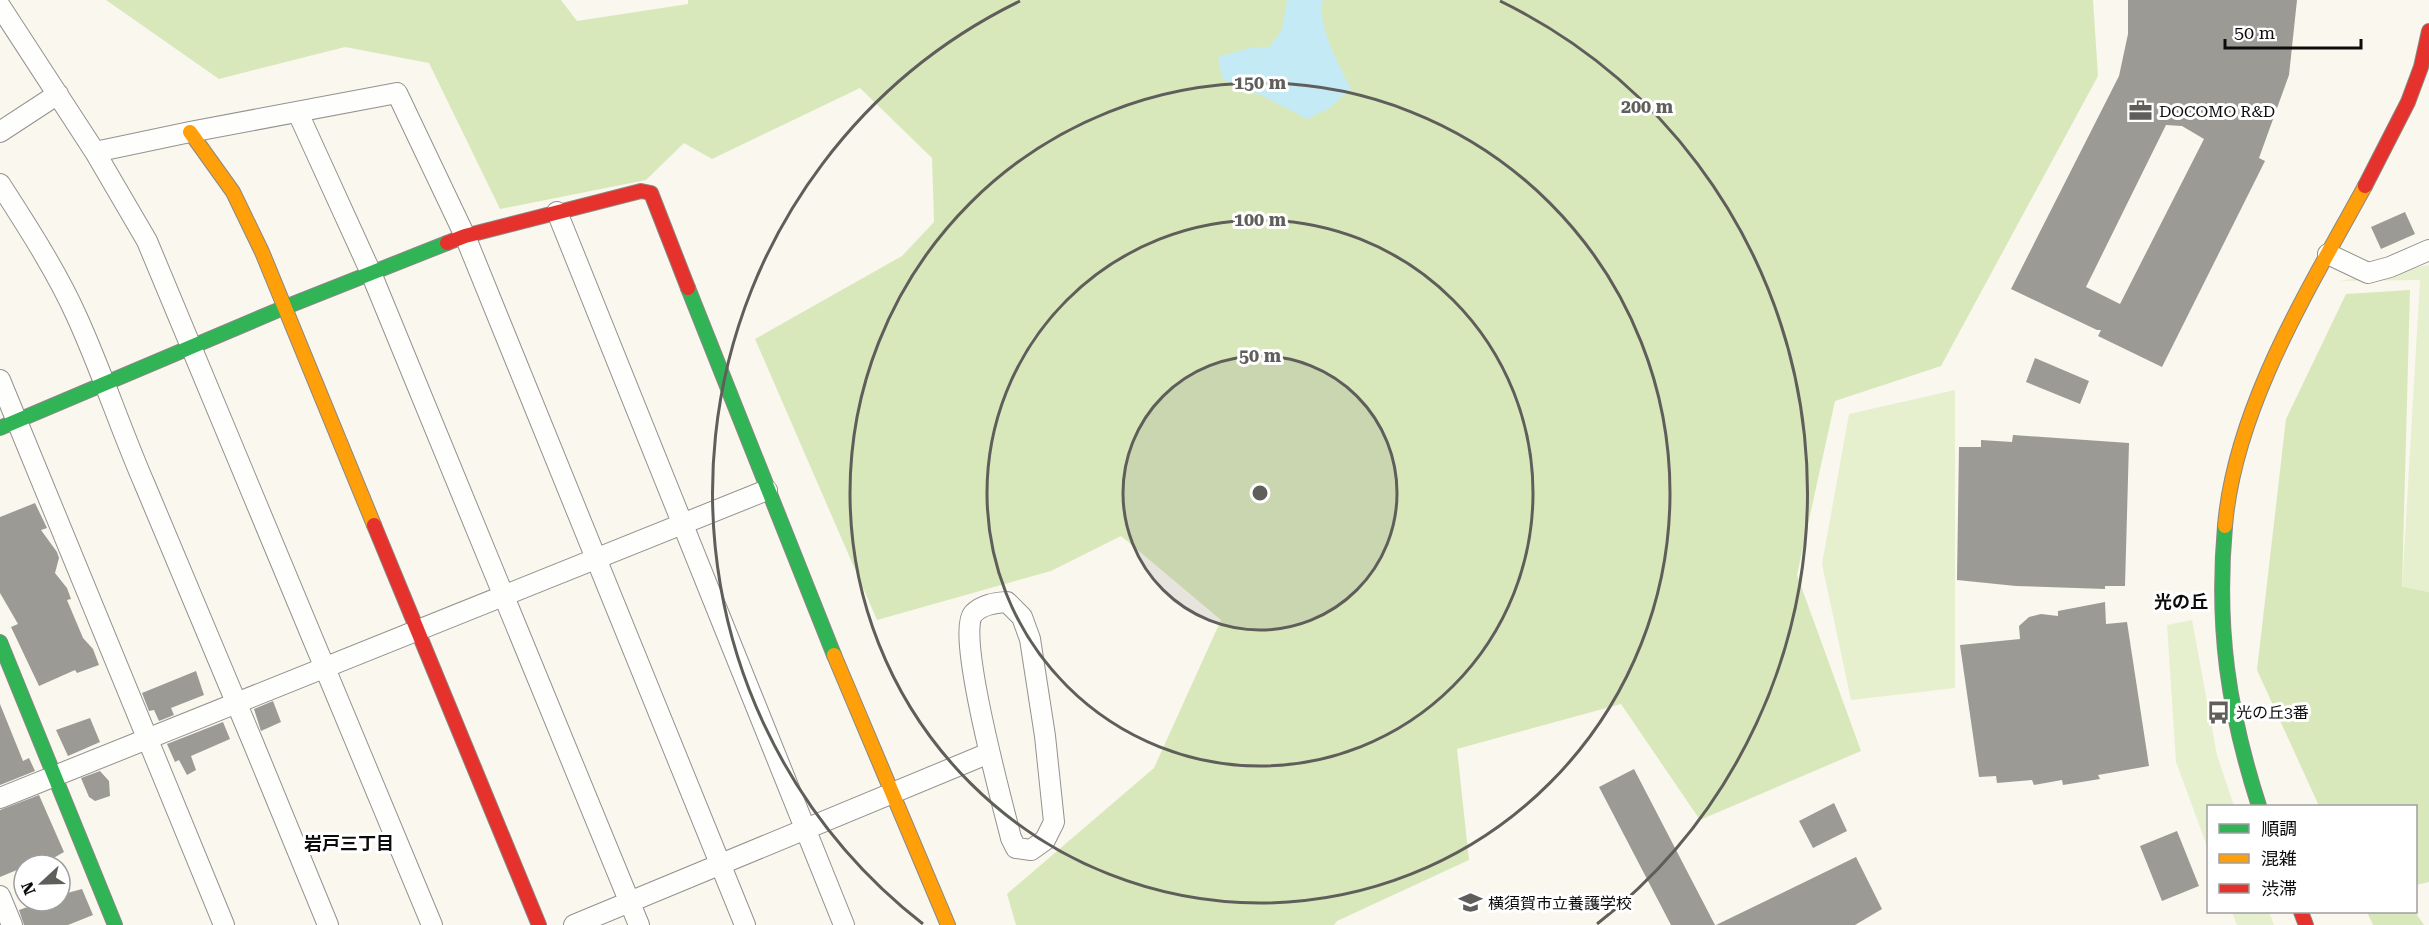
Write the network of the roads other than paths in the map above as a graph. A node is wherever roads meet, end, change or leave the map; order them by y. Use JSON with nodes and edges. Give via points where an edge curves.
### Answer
{"nodes":[{"id":1,"x":0,"y":6,"type":"edge"},
{"id":2,"x":2429,"y":31,"type":"edge"},
{"id":3,"x":58,"y":94,"type":"junction"},
{"id":4,"x":298,"y":113,"type":"junction"},
{"id":5,"x":0,"y":132,"type":"edge"},
{"id":6,"x":190,"y":132,"type":"junction"},
{"id":7,"x":95,"y":152,"type":"junction"},
{"id":8,"x":0,"y":184,"type":"edge"},
{"id":9,"x":556,"y":212,"type":"junction"},
{"id":10,"x":465,"y":236,"type":"junction"},
{"id":11,"x":2429,"y":250,"type":"edge"},
{"id":12,"x":2328,"y":254,"type":"junction"},
{"id":13,"x":371,"y":273,"type":"junction"},
{"id":14,"x":284,"y":308,"type":"junction"},
{"id":15,"x":192,"y":347,"type":"junction"},
{"id":16,"x":0,"y":380,"type":"edge"},
{"id":17,"x":105,"y":383,"type":"junction"},
{"id":18,"x":9,"y":424,"type":"edge"},
{"id":19,"x":767,"y":490,"type":"junction"},
{"id":20,"x":682,"y":525,"type":"junction"},
{"id":21,"x":597,"y":559,"type":"junction"},
{"id":22,"x":504,"y":596,"type":"junction"},
{"id":23,"x":418,"y":630,"type":"junction"},
{"id":24,"x":0,"y":642,"type":"edge"},
{"id":25,"x":324,"y":668,"type":"junction"},
{"id":26,"x":238,"y":702,"type":"junction"},
{"id":27,"x":148,"y":738,"type":"junction"},
{"id":28,"x":989,"y":753,"type":"junction"},
{"id":29,"x":53,"y":776,"type":"junction"},
{"id":30,"x":891,"y":794,"type":"junction"},
{"id":31,"x":0,"y":798,"type":"edge"},
{"id":32,"x":2258,"y":805,"type":"edge"},
{"id":33,"x":806,"y":829,"type":"junction"},
{"id":34,"x":721,"y":864,"type":"junction"},
{"id":35,"x":0,"y":896,"type":"edge"},
{"id":36,"x":630,"y":902,"type":"junction"},
{"id":37,"x":12,"y":925,"type":"edge"},
{"id":38,"x":116,"y":925,"type":"edge"},
{"id":39,"x":224,"y":925,"type":"edge"},
{"id":40,"x":328,"y":925,"type":"edge"},
{"id":41,"x":432,"y":925,"type":"edge"},
{"id":42,"x":539,"y":925,"type":"edge"},
{"id":43,"x":574,"y":925,"type":"edge"},
{"id":44,"x":639,"y":925,"type":"edge"},
{"id":45,"x":745,"y":925,"type":"edge"},
{"id":46,"x":844,"y":925,"type":"edge"},
{"id":47,"x":948,"y":925,"type":"edge"}],
"edges":[{"from":1,"to":3,"type":"street"},
{"from":2,"to":12,"type":"street","via":[[2418,77],[2397,127]]},
{"from":3,"to":5,"type":"street"},
{"from":3,"to":7,"type":"street"},
{"from":4,"to":6,"type":"street"},
{"from":4,"to":10,"type":"street","via":[[397,93]]},
{"from":4,"to":13,"type":"street"},
{"from":6,"to":7,"type":"street"},
{"from":6,"to":14,"type":"street","via":[[233,192]]},
{"from":7,"to":15,"type":"street","via":[[147,241]]},
{"from":8,"to":17,"type":"street","via":[[76,314]]},
{"from":9,"to":10,"type":"street"},
{"from":9,"to":19,"type":"street","via":[[641,191],[651,193]]},
{"from":9,"to":20,"type":"street"},
{"from":10,"to":13,"type":"street"},
{"from":10,"to":21,"type":"street"},
{"from":11,"to":12,"type":"street","via":[[2368,273]]},
{"from":12,"to":32,"type":"street","via":[[2283,339],[2247,424],[2223,550],[2222,643],[2234,721]]},
{"from":13,"to":14,"type":"street"},
{"from":13,"to":22,"type":"street"},
{"from":14,"to":15,"type":"street"},
{"from":14,"to":23,"type":"street"},
{"from":15,"to":17,"type":"street"},
{"from":15,"to":25,"type":"street"},
{"from":16,"to":18,"type":"street"},
{"from":17,"to":18,"type":"street"},
{"from":17,"to":26,"type":"street"},
{"from":18,"to":27,"type":"street"},
{"from":19,"to":20,"type":"street"},
{"from":19,"to":30,"type":"street"},
{"from":20,"to":21,"type":"street"},
{"from":20,"to":33,"type":"street"},
{"from":21,"to":22,"type":"street"},
{"from":21,"to":34,"type":"street"},
{"from":22,"to":23,"type":"street"},
{"from":22,"to":36,"type":"street"},
{"from":23,"to":25,"type":"street"},
{"from":23,"to":42,"type":"street"},
{"from":24,"to":29,"type":"street"},
{"from":25,"to":26,"type":"street"},
{"from":25,"to":41,"type":"street"},
{"from":26,"to":27,"type":"street"},
{"from":26,"to":40,"type":"street"},
{"from":27,"to":29,"type":"street"},
{"from":27,"to":39,"type":"street"},
{"from":28,"to":28,"type":"street","via":[[969,647],[969,622],[974,613],[988,604],[1007,602],[1022,617],[1030,639],[1054,822],[1045,840],[1031,850],[1016,848],[1011,838]]},
{"from":28,"to":30,"type":"street"},
{"from":29,"to":31,"type":"street"},
{"from":29,"to":38,"type":"street"},
{"from":30,"to":33,"type":"street"},
{"from":30,"to":47,"type":"street"},
{"from":33,"to":34,"type":"street"},
{"from":33,"to":46,"type":"street"},
{"from":34,"to":36,"type":"street"},
{"from":34,"to":45,"type":"street"},
{"from":35,"to":37,"type":"street"},
{"from":36,"to":43,"type":"street"},
{"from":36,"to":44,"type":"street"}]}
